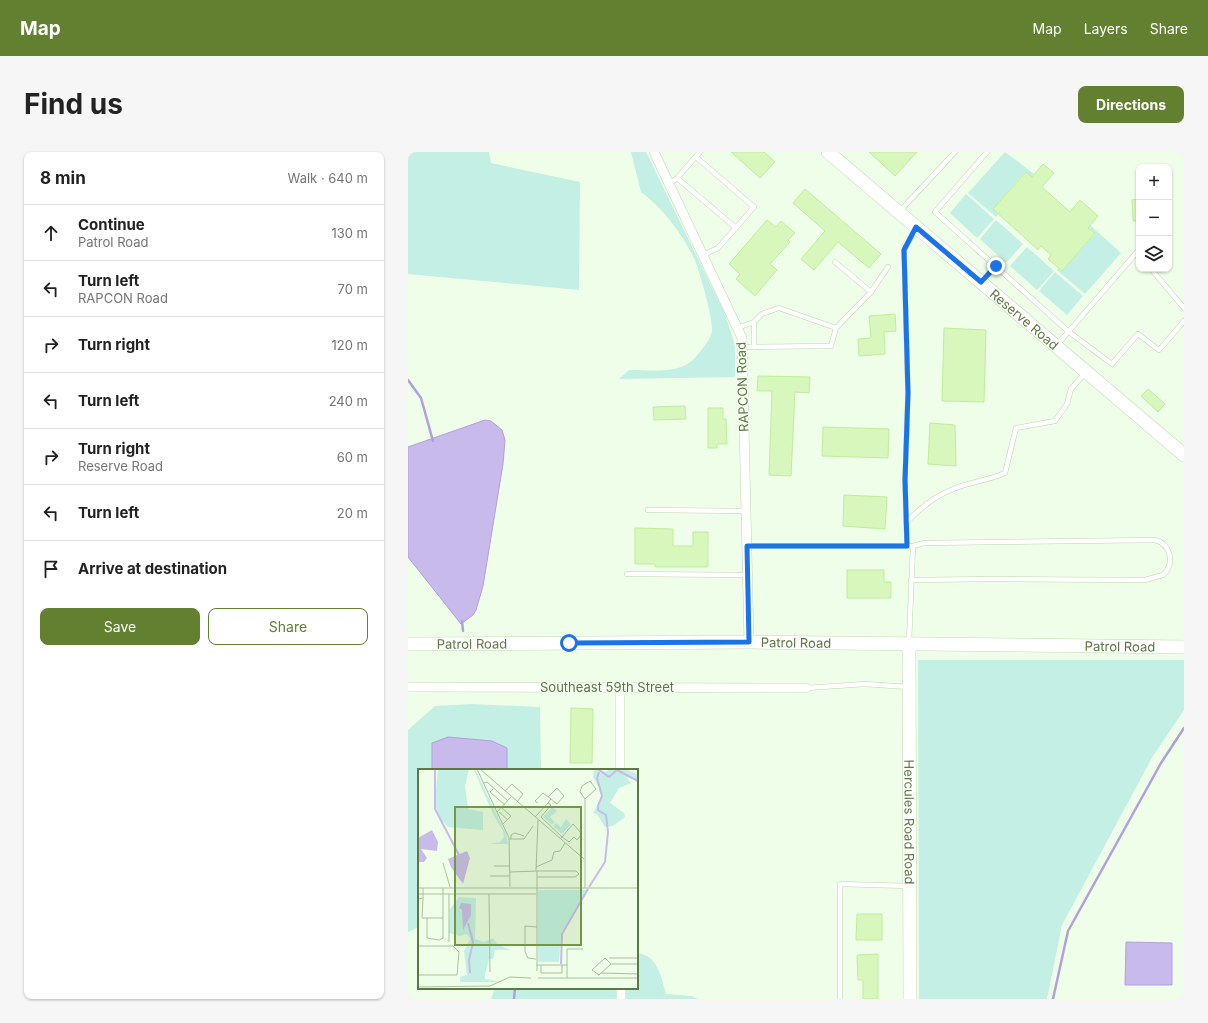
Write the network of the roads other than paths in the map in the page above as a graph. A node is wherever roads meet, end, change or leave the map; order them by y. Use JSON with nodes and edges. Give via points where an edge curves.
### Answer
{"nodes":[{"id":1,"x":654,"y":152,"type":"edge"},
{"id":2,"x":700,"y":152,"type":"edge"},
{"id":3,"x":828,"y":152,"type":"edge"},
{"id":4,"x":955,"y":152,"type":"edge"},
{"id":5,"x":987,"y":152,"type":"edge"},
{"id":6,"x":696,"y":157,"type":"junction"},
{"id":7,"x":678,"y":178,"type":"junction"},
{"id":8,"x":669,"y":184,"type":"junction"},
{"id":9,"x":899,"y":212,"type":"junction"},
{"id":10,"x":916,"y":227,"type":"junction"},
{"id":11,"x":736,"y":228,"type":"junction"},
{"id":12,"x":1136,"y":253,"type":"edge"},
{"id":13,"x":703,"y":255,"type":"junction"},
{"id":14,"x":835,"y":262,"type":"dead end"},
{"id":15,"x":996,"y":266,"type":"junction"},
{"id":16,"x":888,"y":267,"type":"dead end"},
{"id":17,"x":1154,"y":272,"type":"edge"},
{"id":18,"x":981,"y":282,"type":"junction"},
{"id":19,"x":872,"y":292,"type":"junction"},
{"id":20,"x":1184,"y":308,"type":"edge"},
{"id":21,"x":1184,"y":321,"type":"edge"},
{"id":22,"x":754,"y":322,"type":"junction"},
{"id":23,"x":737,"y":328,"type":"junction"},
{"id":24,"x":836,"y":328,"type":"junction"},
{"id":25,"x":1069,"y":332,"type":"junction"},
{"id":26,"x":1056,"y":346,"type":"junction"},
{"id":27,"x":742,"y":347,"type":"junction"},
{"id":28,"x":754,"y":347,"type":"junction"},
{"id":29,"x":1086,"y":371,"type":"junction"},
{"id":30,"x":1184,"y":454,"type":"edge"},
{"id":31,"x":648,"y":510,"type":"dead end"},
{"id":32,"x":746,"y":511,"type":"junction"},
{"id":33,"x":906,"y":523,"type":"junction"},
{"id":34,"x":747,"y":546,"type":"junction"},
{"id":35,"x":907,"y":546,"type":"junction"},
{"id":36,"x":913,"y":546,"type":"junction"},
{"id":37,"x":627,"y":574,"type":"dead end"},
{"id":38,"x":747,"y":575,"type":"junction"},
{"id":39,"x":911,"y":580,"type":"junction"},
{"id":40,"x":749,"y":642,"type":"junction"},
{"id":41,"x":408,"y":644,"type":"edge"},
{"id":42,"x":909,"y":645,"type":"junction"},
{"id":43,"x":1184,"y":647,"type":"edge"},
{"id":44,"x":408,"y":687,"type":"edge"},
{"id":45,"x":620,"y":687,"type":"junction"},
{"id":46,"x":909,"y":687,"type":"junction"},
{"id":47,"x":806,"y":688,"type":"joint"},
{"id":48,"x":620,"y":769,"type":"edge"},
{"id":49,"x":910,"y":886,"type":"junction"},
{"id":50,"x":840,"y":999,"type":"edge"},
{"id":51,"x":910,"y":999,"type":"edge"}],
"edges":[{"from":1,"to":8,"type":"street","name":"RAPCON Road"},
{"from":2,"to":6,"type":"lane"},
{"from":3,"to":9,"type":"street","name":"Reserve Road"},
{"from":4,"to":9,"type":"lane"},
{"from":5,"to":15,"type":"lane","via":[[935,212]]},
{"from":6,"to":7,"type":"lane"},
{"from":6,"to":11,"type":"lane","via":[[754,207]]},
{"from":7,"to":8,"type":"lane"},
{"from":7,"to":11,"type":"lane"},
{"from":8,"to":13,"type":"street","name":"RAPCON Road"},
{"from":9,"to":10,"type":"street","name":"Reserve Road"},
{"from":10,"to":18,"type":"street","name":"Reserve Road"},
{"from":10,"to":33,"type":"lane","via":[[904,250],[908,393]]},
{"from":11,"to":13,"type":"lane","via":[[718,248]]},
{"from":12,"to":25,"type":"lane"},
{"from":13,"to":23,"type":"street","name":"RAPCON Road"},
{"from":14,"to":19,"type":"lane"},
{"from":15,"to":18,"type":"lane"},
{"from":15,"to":25,"type":"lane"},
{"from":16,"to":19,"type":"lane"},
{"from":17,"to":20,"type":"lane"},
{"from":18,"to":26,"type":"street","name":"Reserve Road"},
{"from":19,"to":24,"type":"lane"},
{"from":21,"to":25,"type":"lane","via":[[1159,350],[1138,334],[1112,364]]},
{"from":22,"to":23,"type":"lane"},
{"from":22,"to":24,"type":"lane","via":[[762,314],[779,308]]},
{"from":22,"to":28,"type":"lane"},
{"from":23,"to":27,"type":"street","name":"RAPCON Road","via":[[742,338]]},
{"from":24,"to":28,"type":"lane","via":[[831,346]]},
{"from":25,"to":26,"type":"lane"},
{"from":26,"to":29,"type":"street","name":"Reserve Road"},
{"from":27,"to":28,"type":"lane"},
{"from":27,"to":32,"type":"street","name":"RAPCON Road"},
{"from":29,"to":30,"type":"street","name":"Reserve Road"},
{"from":29,"to":33,"type":"lane","via":[[1071,389],[1068,404],[1055,421],[1016,428],[1005,473],[951,490],[920,508]]},
{"from":31,"to":32,"type":"lane"},
{"from":32,"to":34,"type":"street","name":"RAPCON Road"},
{"from":33,"to":35,"type":"lane"},
{"from":34,"to":35,"type":"lane"},
{"from":34,"to":38,"type":"street","name":"RAPCON Road"},
{"from":35,"to":36,"type":"lane"},
{"from":36,"to":39,"type":"lane"},
{"from":36,"to":39,"type":"lane","via":[[924,543],[1156,540],[1168,547],[1170,562],[1163,575],[1145,580]]},
{"from":37,"to":38,"type":"lane"},
{"from":38,"to":40,"type":"street","name":"RAPCON Road"},
{"from":39,"to":42,"type":"lane"},
{"from":40,"to":41,"type":"street","name":"Patrol Road"},
{"from":40,"to":42,"type":"street","name":"Patrol Road"},
{"from":42,"to":43,"type":"street","name":"Patrol Road"},
{"from":42,"to":46,"type":"street","name":"Hercules Road Road"},
{"from":44,"to":45,"type":"street","name":"Southeast 59th Street"},
{"from":45,"to":47,"type":"street","name":"Southeast 59th Street"},
{"from":45,"to":48,"type":"street"},
{"from":46,"to":47,"type":"lane","via":[[865,684]]},
{"from":46,"to":49,"type":"street","name":"Hercules Road Road"},
{"from":49,"to":50,"type":"lane","via":[[840,884]]},
{"from":49,"to":51,"type":"street","name":"Hercules Road Road"}]}
